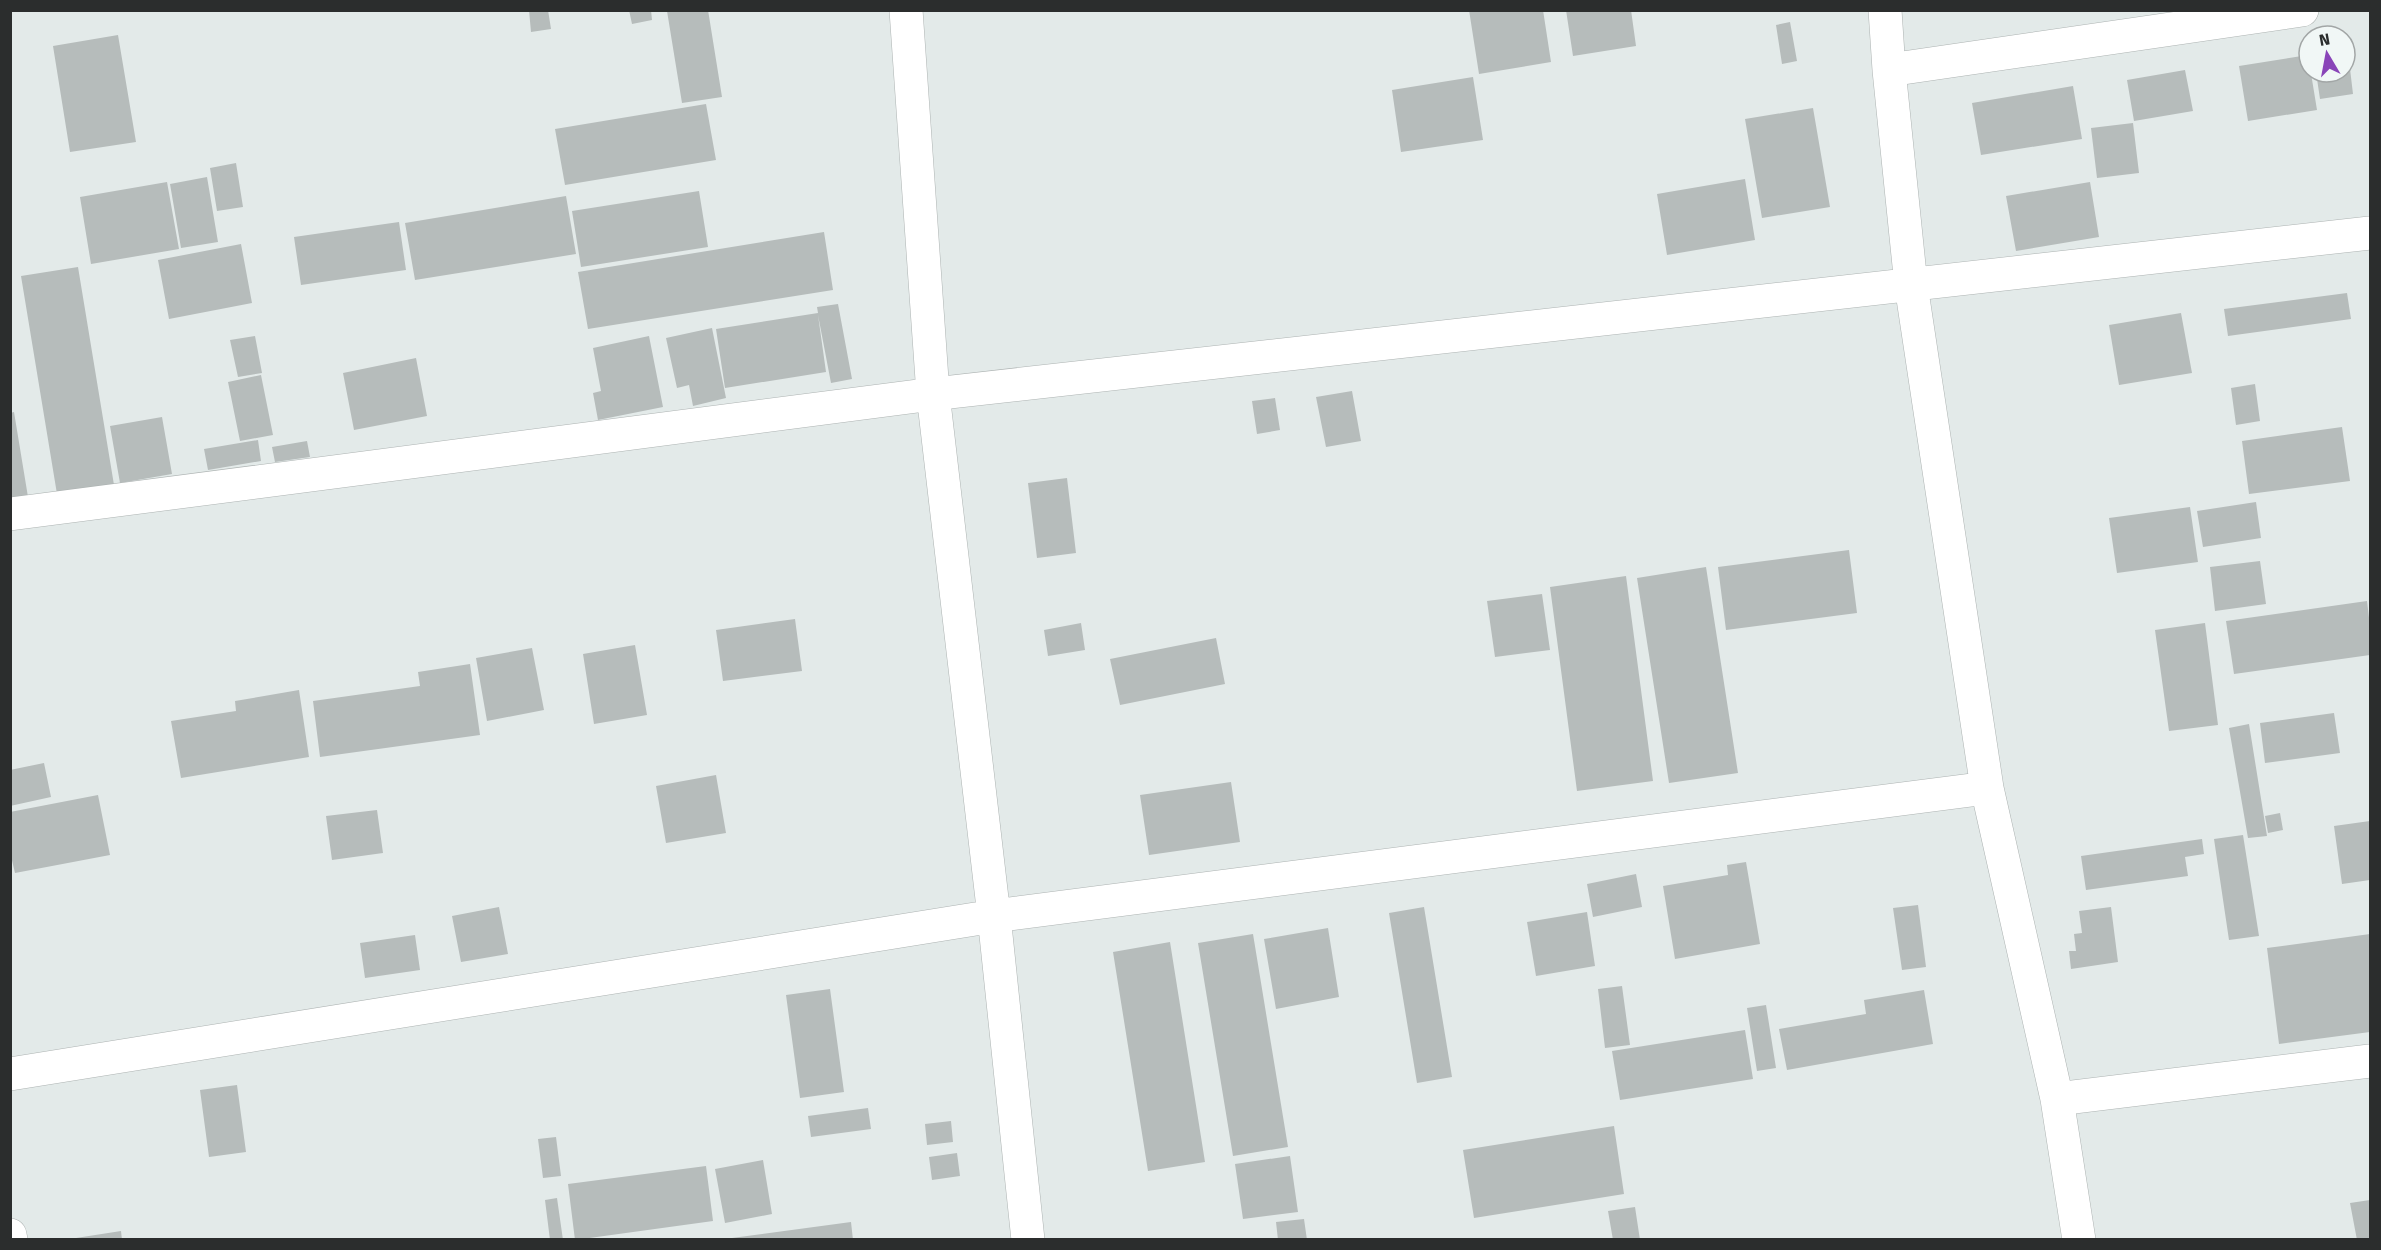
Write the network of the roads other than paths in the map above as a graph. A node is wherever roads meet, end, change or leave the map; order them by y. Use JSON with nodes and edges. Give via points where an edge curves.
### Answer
{"nodes":[{"id":1,"x":906,"y":10,"type":"edge"},
{"id":2,"x":1885,"y":10,"type":"edge"},
{"id":3,"x":2302,"y":10,"type":"edge"},
{"id":4,"x":1889,"y":70,"type":"junction"},
{"id":5,"x":2370,"y":233,"type":"edge"},
{"id":6,"x":1911,"y":285,"type":"junction"},
{"id":7,"x":933,"y":394,"type":"junction"},
{"id":8,"x":10,"y":514,"type":"edge"},
{"id":9,"x":1987,"y":788,"type":"junction"},
{"id":10,"x":994,"y":916,"type":"junction"},
{"id":11,"x":2370,"y":1061,"type":"edge"},
{"id":12,"x":10,"y":1074,"type":"edge"},
{"id":13,"x":2057,"y":1100,"type":"junction"},
{"id":14,"x":10,"y":1235,"type":"edge"},
{"id":15,"x":11,"y":1239,"type":"edge"},
{"id":16,"x":1028,"y":1239,"type":"edge"},
{"id":17,"x":2079,"y":1239,"type":"edge"}],
"edges":[{"from":1,"to":7,"type":"street"},
{"from":2,"to":4,"type":"street"},
{"from":3,"to":4,"type":"street"},
{"from":4,"to":6,"type":"street"},
{"from":5,"to":6,"type":"street"},
{"from":6,"to":7,"type":"street"},
{"from":6,"to":9,"type":"street"},
{"from":7,"to":8,"type":"street"},
{"from":7,"to":10,"type":"street"},
{"from":9,"to":10,"type":"street"},
{"from":9,"to":13,"type":"street"},
{"from":10,"to":12,"type":"street"},
{"from":10,"to":16,"type":"street"},
{"from":11,"to":13,"type":"street"},
{"from":13,"to":17,"type":"street"},
{"from":14,"to":15,"type":"street"}]}
